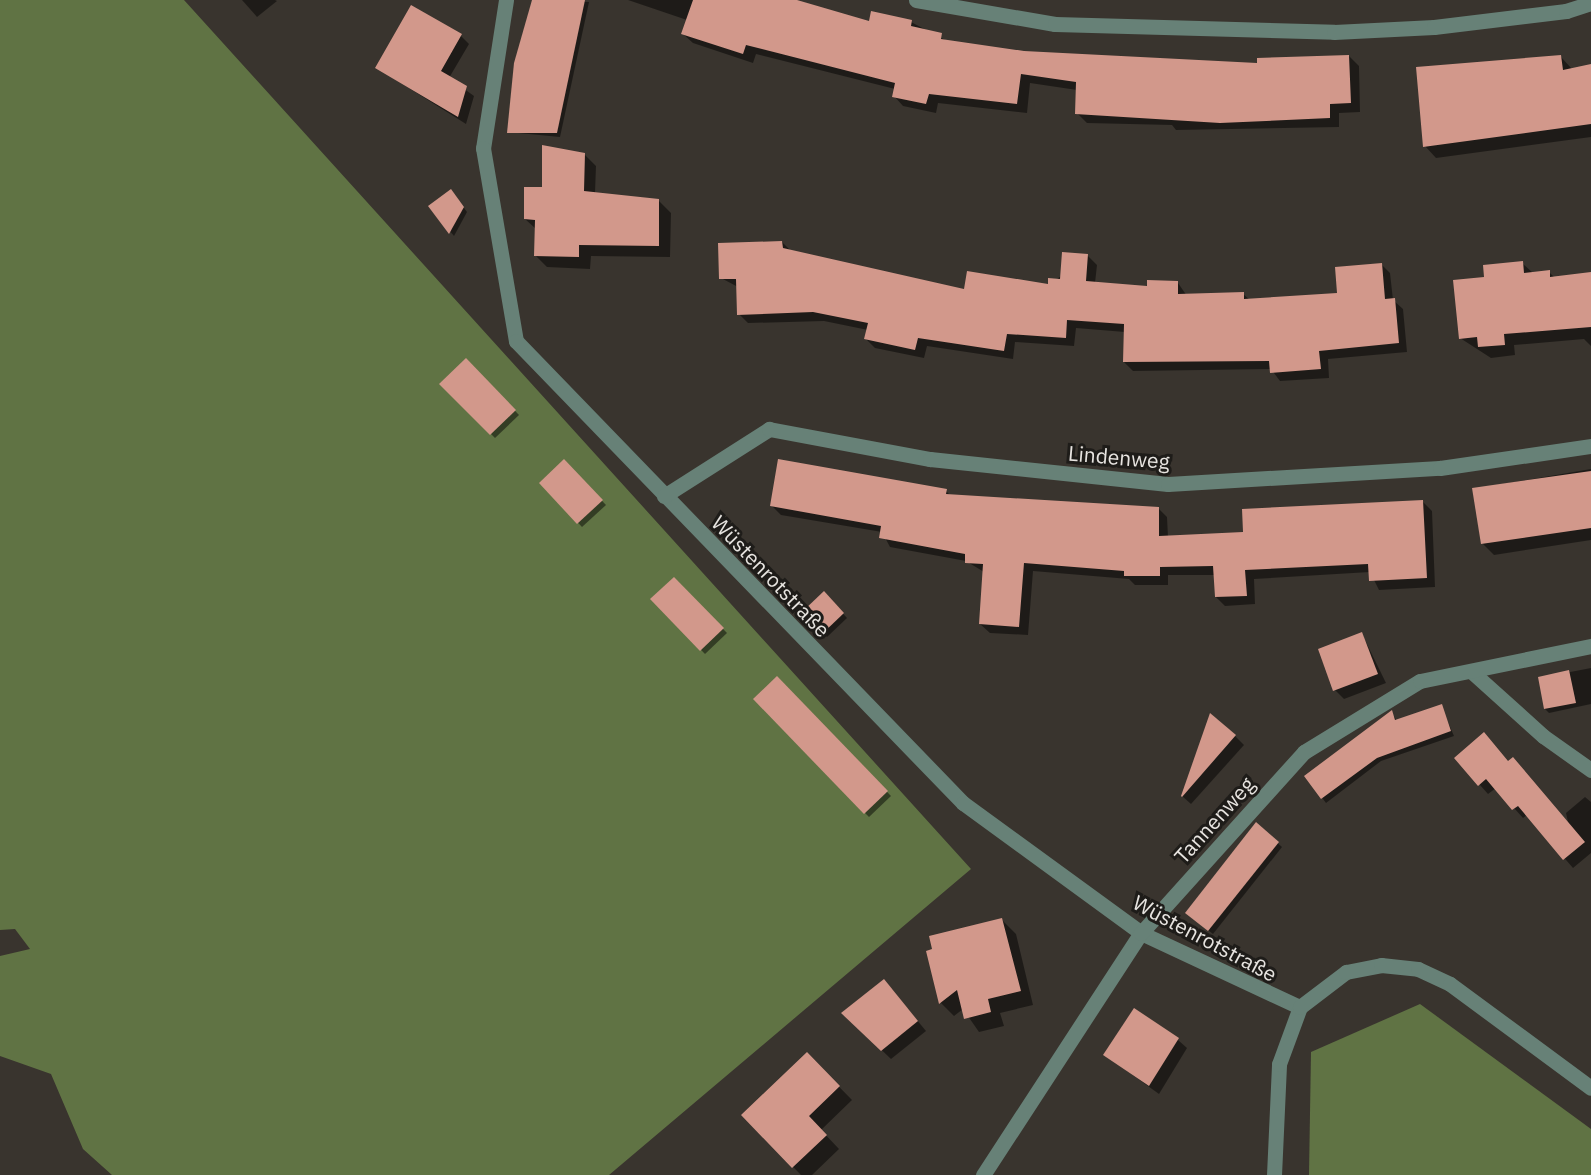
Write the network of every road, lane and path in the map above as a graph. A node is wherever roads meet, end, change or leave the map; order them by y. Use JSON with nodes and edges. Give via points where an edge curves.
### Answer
{"nodes":[{"id":1,"x":506,"y":0,"type":"edge"},
{"id":2,"x":916,"y":0,"type":"edge"},
{"id":3,"x":1591,"y":3,"type":"edge"},
{"id":4,"x":1591,"y":446,"type":"edge"},
{"id":5,"x":664,"y":496,"type":"junction"},
{"id":6,"x":1591,"y":646,"type":"edge"},
{"id":7,"x":1472,"y":672,"type":"junction"},
{"id":8,"x":1591,"y":770,"type":"edge"},
{"id":9,"x":1141,"y":933,"type":"junction"},
{"id":10,"x":1300,"y":1007,"type":"junction"},
{"id":11,"x":1591,"y":1088,"type":"edge"},
{"id":12,"x":983,"y":1175,"type":"edge"},
{"id":13,"x":1274,"y":1175,"type":"edge"}],
"edges":[{"from":1,"to":5,"type":"street","name":"Wüstenrotstraße","via":[[483,148],[516,341]]},
{"from":2,"to":3,"type":"street","via":[[1055,24],[1334,32],[1434,27],[1566,11]]},
{"from":4,"to":5,"type":"street","name":"Lindenweg","via":[[1440,468],[1168,484],[930,459],[769,429]]},
{"from":5,"to":9,"type":"street","name":"Wüstenrotstraße","via":[[963,803]]},
{"from":6,"to":7,"type":"street","name":"Tannenweg"},
{"from":7,"to":8,"type":"street","via":[[1544,736]]},
{"from":7,"to":9,"type":"street","name":"Tannenweg","via":[[1420,681],[1304,752]]},
{"from":9,"to":10,"type":"street","name":"Wüstenrotstraße"},
{"from":9,"to":12,"type":"street","name":"Tannenweg"},
{"from":10,"to":11,"type":"street","via":[[1346,972],[1381,965],[1418,969],[1450,984]]},
{"from":10,"to":13,"type":"street","via":[[1279,1064]]}]}
